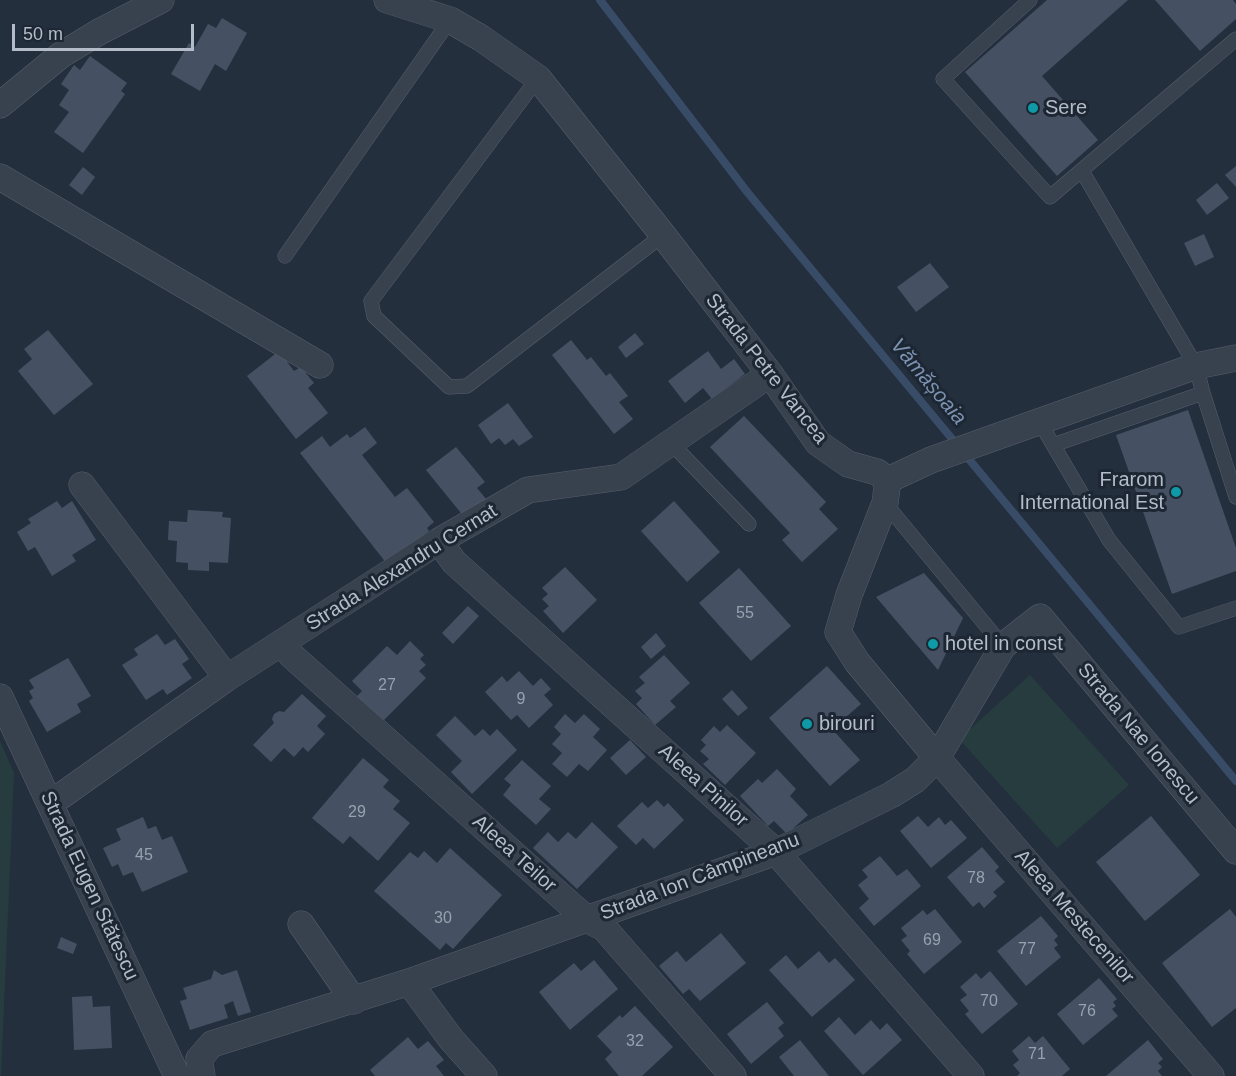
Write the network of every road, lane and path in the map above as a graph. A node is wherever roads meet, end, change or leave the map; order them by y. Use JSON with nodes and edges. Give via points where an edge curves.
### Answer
{"nodes":[{"id":1,"x":161,"y":0,"type":"edge"},
{"id":2,"x":387,"y":0,"type":"edge"},
{"id":3,"x":1029,"y":0,"type":"edge"},
{"id":4,"x":450,"y":20,"type":"junction"},
{"id":5,"x":1236,"y":39,"type":"edge"},
{"id":6,"x":538,"y":78,"type":"junction"},
{"id":7,"x":0,"y":105,"type":"edge"},
{"id":8,"x":1082,"y":171,"type":"junction"},
{"id":9,"x":0,"y":177,"type":"edge"},
{"id":10,"x":663,"y":235,"type":"junction"},
{"id":11,"x":285,"y":256,"type":"dead end"},
{"id":12,"x":1236,"y":358,"type":"edge"},
{"id":13,"x":320,"y":365,"type":"dead end"},
{"id":14,"x":1196,"y":366,"type":"junction"},
{"id":15,"x":770,"y":374,"type":"junction"},
{"id":16,"x":1203,"y":393,"type":"junction"},
{"id":17,"x":1039,"y":421,"type":"junction"},
{"id":18,"x":670,"y":442,"type":"junction"},
{"id":19,"x":1053,"y":445,"type":"junction"},
{"id":20,"x":82,"y":484,"type":"dead end"},
{"id":21,"x":887,"y":492,"type":"junction"},
{"id":22,"x":1236,"y":497,"type":"edge"},
{"id":23,"x":748,"y":524,"type":"dead end"},
{"id":24,"x":439,"y":541,"type":"junction"},
{"id":25,"x":1236,"y":608,"type":"edge"},
{"id":26,"x":282,"y":643,"type":"junction"},
{"id":27,"x":1003,"y":646,"type":"junction"},
{"id":28,"x":226,"y":678,"type":"junction"},
{"id":29,"x":0,"y":697,"type":"edge"},
{"id":30,"x":937,"y":758,"type":"junction"},
{"id":31,"x":49,"y":801,"type":"junction"},
{"id":32,"x":1236,"y":851,"type":"edge"},
{"id":33,"x":776,"y":852,"type":"junction"},
{"id":34,"x":588,"y":920,"type":"junction"},
{"id":35,"x":301,"y":924,"type":"dead end"},
{"id":36,"x":409,"y":982,"type":"junction"},
{"id":37,"x":354,"y":1001,"type":"junction"},
{"id":38,"x":177,"y":1076,"type":"edge"},
{"id":39,"x":202,"y":1076,"type":"edge"},
{"id":40,"x":484,"y":1076,"type":"edge"},
{"id":41,"x":733,"y":1076,"type":"edge"},
{"id":42,"x":971,"y":1076,"type":"edge"},
{"id":43,"x":1211,"y":1076,"type":"edge"}],
"edges":[{"from":1,"to":7,"type":"street","via":[[61,55]]},
{"from":2,"to":4,"type":"street","name":"Strada Petre Vancea"},
{"from":3,"to":8,"type":"lane","via":[[943,79],[1050,197]]},
{"from":4,"to":6,"type":"street","name":"Strada Petre Vancea"},
{"from":4,"to":11,"type":"lane"},
{"from":5,"to":8,"type":"lane"},
{"from":6,"to":10,"type":"street","name":"Strada Petre Vancea"},
{"from":6,"to":10,"type":"lane","via":[[371,301],[374,316],[449,387],[467,386]]},
{"from":8,"to":14,"type":"lane"},
{"from":9,"to":13,"type":"street"},
{"from":10,"to":15,"type":"street","name":"Strada Petre Vancea"},
{"from":12,"to":14,"type":"street"},
{"from":14,"to":16,"type":"lane"},
{"from":14,"to":17,"type":"street"},
{"from":15,"to":18,"type":"street","name":"Strada Alexandru Cernat"},
{"from":15,"to":21,"type":"street","name":"Strada Petre Vancea","via":[[818,443],[848,464],[877,472]]},
{"from":16,"to":19,"type":"lane"},
{"from":16,"to":22,"type":"lane"},
{"from":17,"to":19,"type":"lane"},
{"from":17,"to":21,"type":"street","via":[[931,459]]},
{"from":18,"to":23,"type":"lane"},
{"from":18,"to":24,"type":"street","name":"Strada Alexandru Cernat","via":[[621,477],[528,490]]},
{"from":19,"to":25,"type":"lane","via":[[1109,540],[1179,627]]},
{"from":20,"to":28,"type":"street"},
{"from":21,"to":27,"type":"lane"},
{"from":21,"to":30,"type":"street","via":[[838,632],[857,662]]},
{"from":24,"to":26,"type":"street","name":"Strada Alexandru Cernat"},
{"from":24,"to":33,"type":"street","name":"Aleea Pinilor","via":[[454,562]]},
{"from":26,"to":28,"type":"street","name":"Strada Alexandru Cernat"},
{"from":26,"to":34,"type":"street","name":"Aleea Teilor"},
{"from":27,"to":30,"type":"street","name":"Strada Ion Câmpineanu"},
{"from":27,"to":32,"type":"street","name":"Strada Nae Ionescu","via":[[1040,617]]},
{"from":28,"to":31,"type":"street","name":"Strada Alexandru Cernat","via":[[62,796]]},
{"from":29,"to":31,"type":"street","name":"Strada Eugen Stătescu"},
{"from":30,"to":33,"type":"street","name":"Strada Ion Câmpineanu","via":[[915,780],[891,795]]},
{"from":30,"to":43,"type":"street","name":"Aleea Mestecenilor"},
{"from":31,"to":38,"type":"street","name":"Strada Eugen Stătescu"},
{"from":33,"to":34,"type":"street","name":"Strada Ion Câmpineanu"},
{"from":33,"to":42,"type":"street","name":"Aleea Pinilor"},
{"from":34,"to":36,"type":"street","name":"Strada Ion Câmpineanu"},
{"from":34,"to":41,"type":"street","name":"Aleea Teilor","via":[[604,928]]},
{"from":35,"to":37,"type":"street"},
{"from":36,"to":37,"type":"street","name":"Strada Ion Câmpineanu"},
{"from":36,"to":40,"type":"street"},
{"from":37,"to":39,"type":"street","name":"Strada Ion Câmpineanu","via":[[212,1044],[199,1059]]}]}
